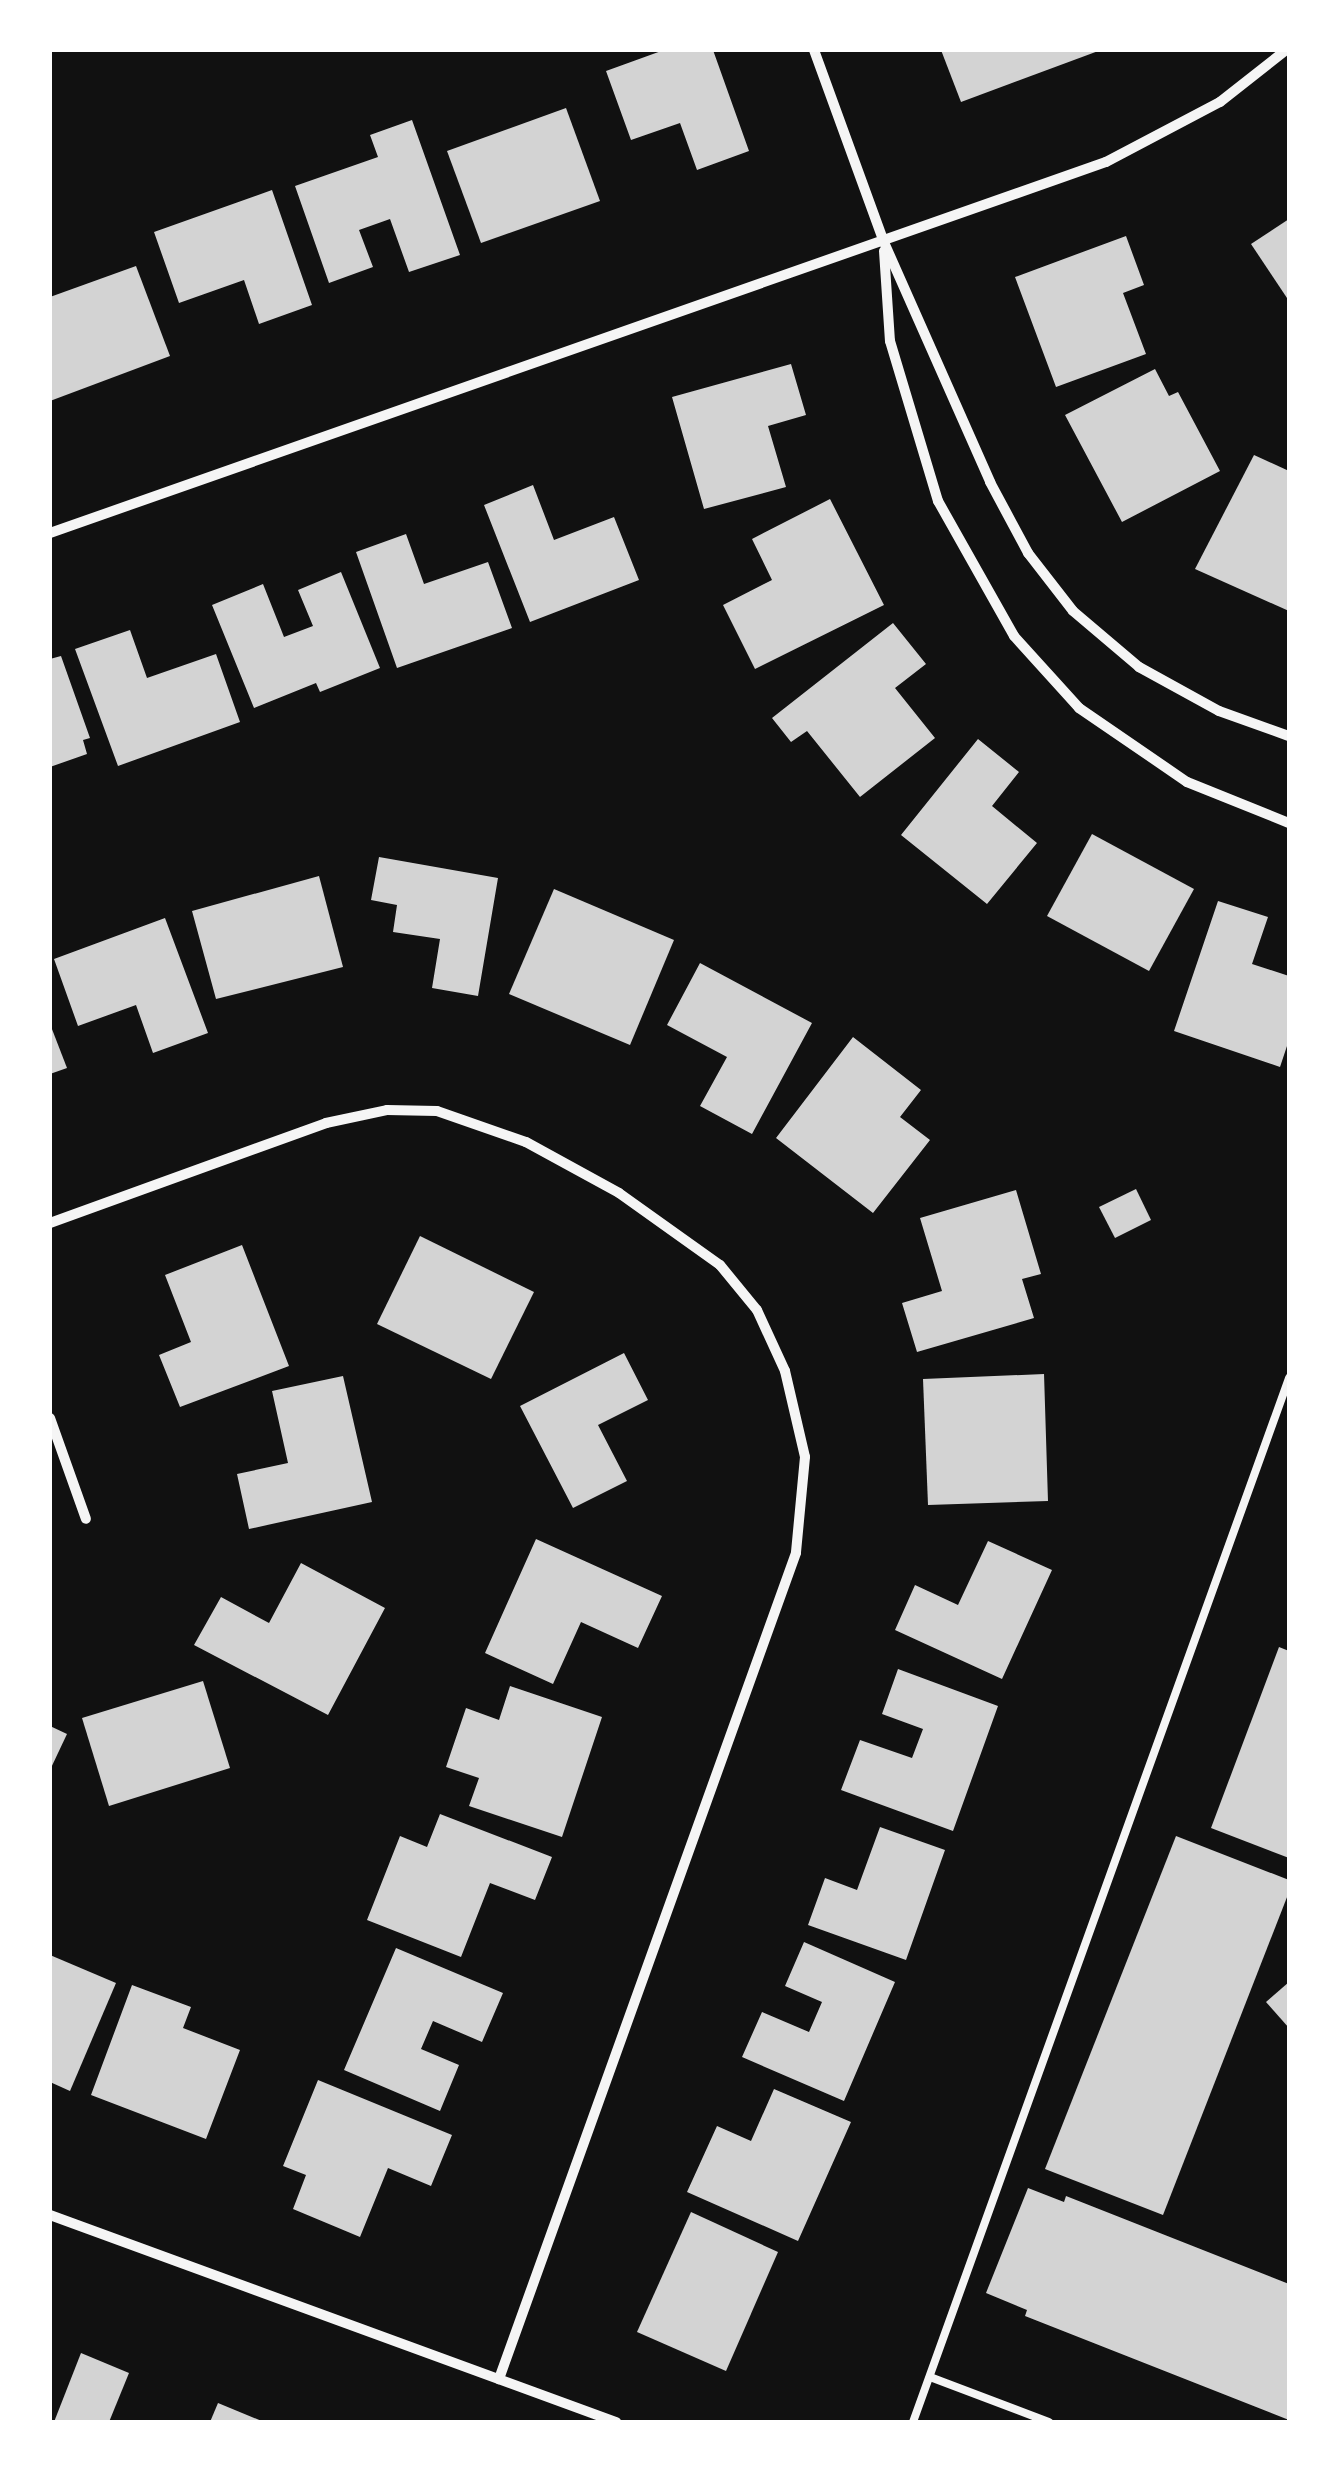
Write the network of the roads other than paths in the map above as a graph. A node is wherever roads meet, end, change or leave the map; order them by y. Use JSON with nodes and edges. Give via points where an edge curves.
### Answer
{"nodes":[{"id":1,"x":814,"y":50,"type":"edge"},
{"id":2,"x":1286,"y":50,"type":"edge"},
{"id":3,"x":883,"y":240,"type":"junction"},
{"id":4,"x":50,"y":533,"type":"edge"},
{"id":5,"x":1289,"y":736,"type":"edge"},
{"id":6,"x":1289,"y":822,"type":"edge"},
{"id":7,"x":50,"y":1223,"type":"edge"},
{"id":8,"x":1289,"y":1378,"type":"edge"},
{"id":9,"x":50,"y":1418,"type":"edge"},
{"id":10,"x":86,"y":1518,"type":"dead end"},
{"id":11,"x":50,"y":2215,"type":"edge"},
{"id":12,"x":930,"y":2378,"type":"junction"},
{"id":13,"x":498,"y":2379,"type":"junction"},
{"id":14,"x":616,"y":2422,"type":"edge"},
{"id":15,"x":914,"y":2422,"type":"edge"},
{"id":16,"x":1049,"y":2422,"type":"edge"}],
"edges":[{"from":1,"to":3,"type":"street"},
{"from":2,"to":3,"type":"street","via":[[1220,102],[1106,162]]},
{"from":3,"to":4,"type":"street"},
{"from":3,"to":5,"type":"street","via":[[990,482],[1028,553],[1073,611],[1139,668],[1219,711]]},
{"from":3,"to":6,"type":"street","via":[[890,341],[938,501],[1014,636],[1079,708],[1172,772]]},
{"from":7,"to":13,"type":"street","via":[[326,1123],[386,1110],[437,1111],[526,1142],[619,1193],[720,1265],[757,1310],[799,1414],[805,1504],[796,1554]]},
{"from":8,"to":12,"type":"lane"},
{"from":9,"to":10,"type":"street"},
{"from":11,"to":13,"type":"street"},
{"from":12,"to":15,"type":"lane"},
{"from":12,"to":16,"type":"lane"},
{"from":13,"to":14,"type":"street"}]}
